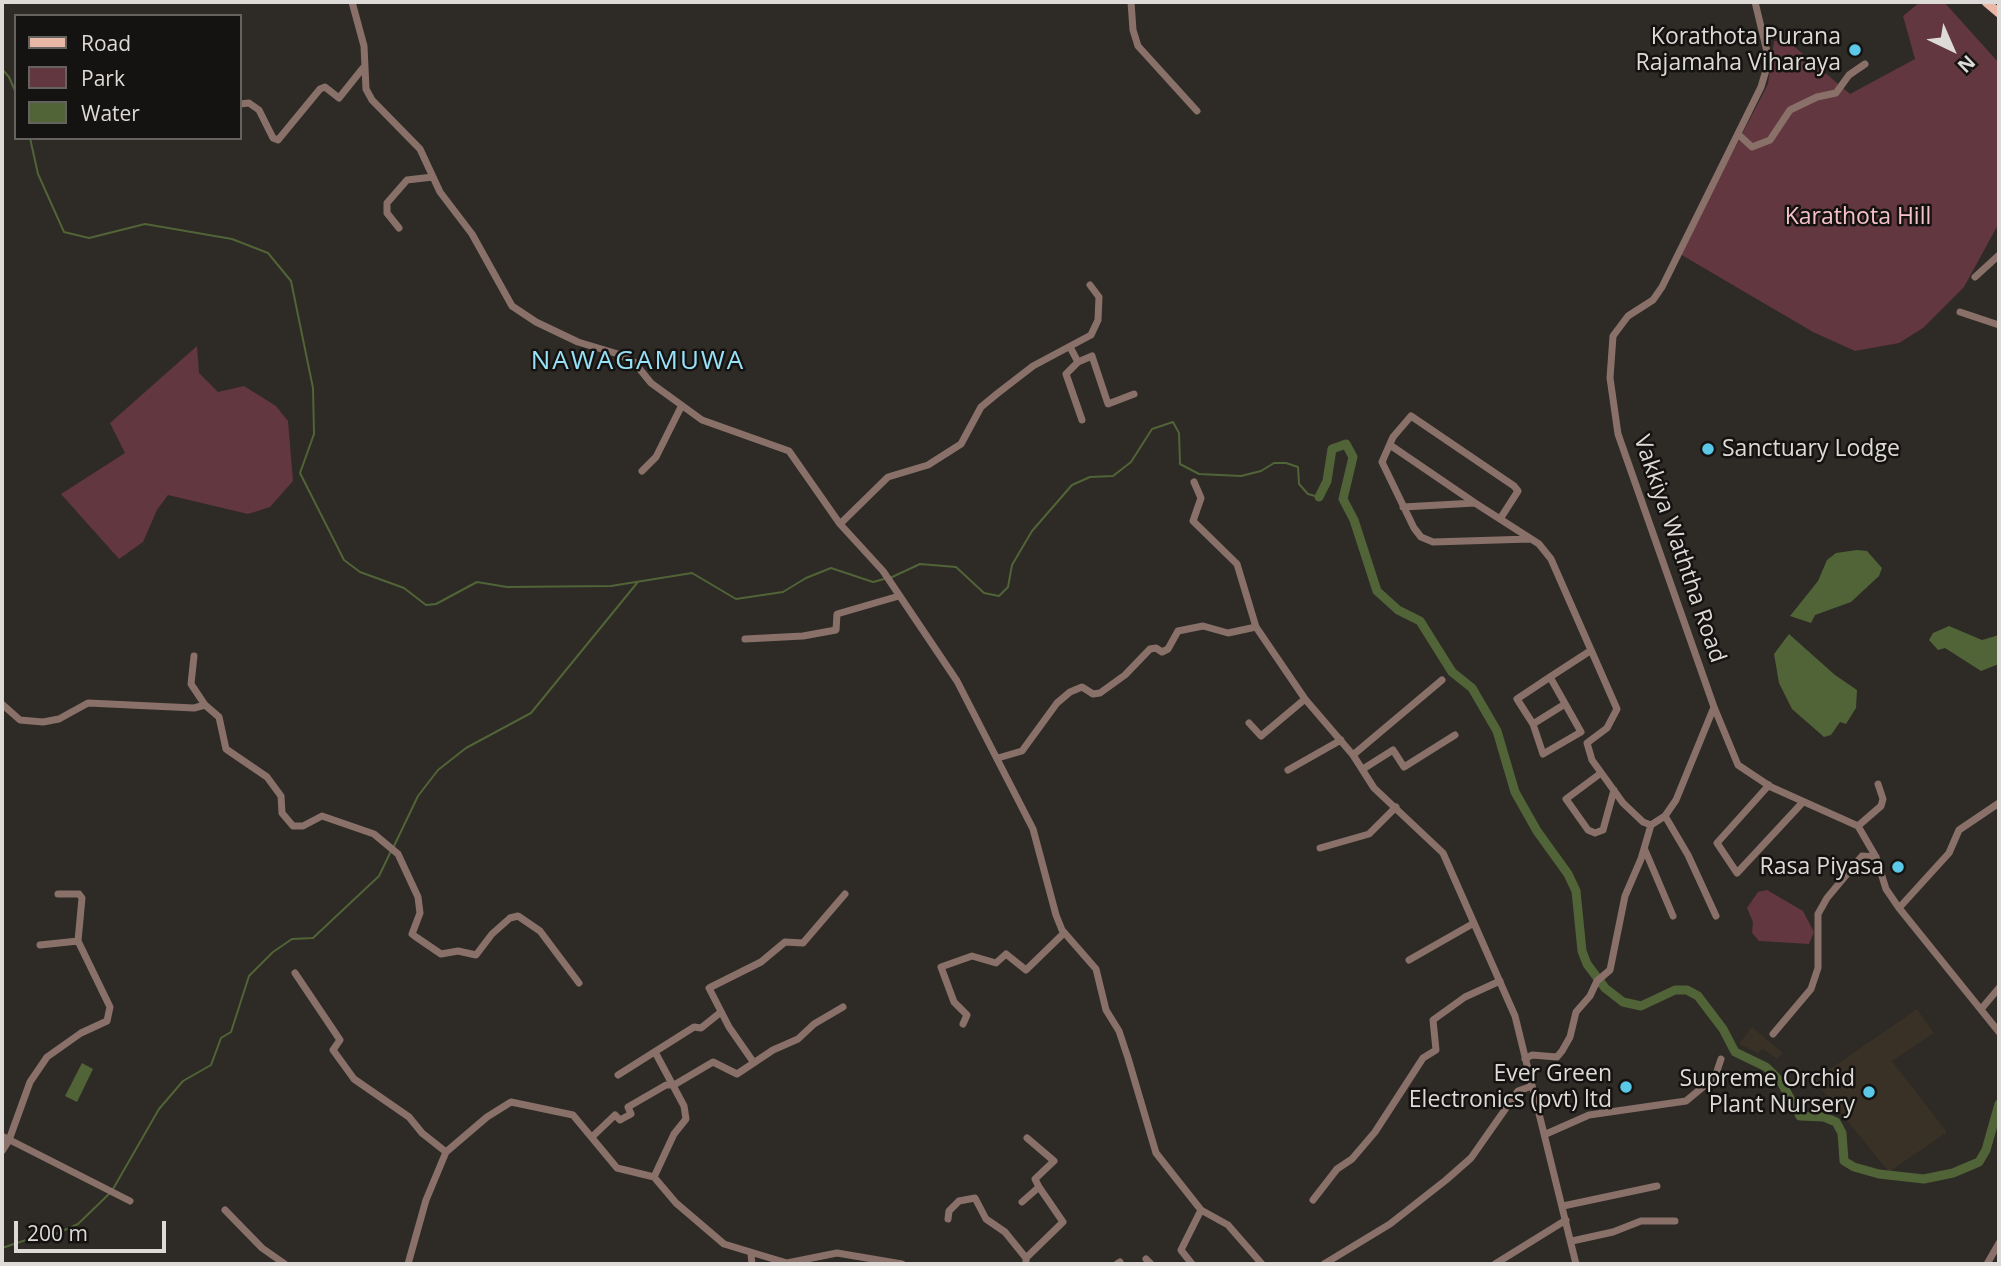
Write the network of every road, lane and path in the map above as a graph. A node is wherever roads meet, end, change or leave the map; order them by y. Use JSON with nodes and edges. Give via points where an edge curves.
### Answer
{"nodes":[{"id":1,"x":352,"y":2,"type":"edge"},
{"id":2,"x":1131,"y":2,"type":"edge"},
{"id":3,"x":1755,"y":2,"type":"edge"},
{"id":4,"x":1986,"y":2,"type":"edge"},
{"id":5,"x":1999,"y":13,"type":"edge"},
{"id":6,"x":1865,"y":64,"type":"dead end"},
{"id":7,"x":364,"y":67,"type":"junction"},
{"id":8,"x":242,"y":104,"type":"edge"},
{"id":9,"x":1197,"y":111,"type":"dead end"},
{"id":10,"x":1739,"y":135,"type":"junction"},
{"id":11,"x":433,"y":177,"type":"junction"},
{"id":12,"x":399,"y":228,"type":"dead end"},
{"id":13,"x":1999,"y":255,"type":"edge"},
{"id":14,"x":1975,"y":277,"type":"dead end"},
{"id":15,"x":1090,"y":285,"type":"dead end"},
{"id":16,"x":1960,"y":312,"type":"dead end"},
{"id":17,"x":1999,"y":325,"type":"edge"},
{"id":18,"x":1070,"y":347,"type":"junction"},
{"id":19,"x":1078,"y":362,"type":"junction"},
{"id":20,"x":1134,"y":394,"type":"dead end"},
{"id":21,"x":681,"y":407,"type":"junction"},
{"id":22,"x":1082,"y":420,"type":"dead end"},
{"id":23,"x":1390,"y":445,"type":"junction"},
{"id":24,"x":642,"y":471,"type":"dead end"},
{"id":25,"x":1194,"y":482,"type":"dead end"},
{"id":26,"x":1475,"y":503,"type":"junction"},
{"id":27,"x":1403,"y":507,"type":"junction"},
{"id":28,"x":1500,"y":519,"type":"junction"},
{"id":29,"x":840,"y":524,"type":"junction"},
{"id":30,"x":1530,"y":539,"type":"junction"},
{"id":31,"x":899,"y":596,"type":"junction"},
{"id":32,"x":1256,"y":627,"type":"junction"},
{"id":33,"x":745,"y":639,"type":"dead end"},
{"id":34,"x":1590,"y":650,"type":"junction"},
{"id":35,"x":194,"y":656,"type":"dead end"},
{"id":36,"x":1550,"y":677,"type":"junction"},
{"id":37,"x":1442,"y":680,"type":"dead end"},
{"id":38,"x":1305,"y":699,"type":"junction"},
{"id":39,"x":1565,"y":704,"type":"junction"},
{"id":40,"x":2,"y":705,"type":"edge"},
{"id":41,"x":205,"y":705,"type":"junction"},
{"id":42,"x":1714,"y":707,"type":"junction"},
{"id":43,"x":1249,"y":723,"type":"dead end"},
{"id":44,"x":1533,"y":724,"type":"junction"},
{"id":45,"x":1581,"y":732,"type":"junction"},
{"id":46,"x":1455,"y":735,"type":"dead end"},
{"id":47,"x":1341,"y":740,"type":"junction"},
{"id":48,"x":1587,"y":743,"type":"junction"},
{"id":49,"x":1353,"y":755,"type":"junction"},
{"id":50,"x":998,"y":758,"type":"junction"},
{"id":51,"x":1363,"y":769,"type":"junction"},
{"id":52,"x":1289,"y":770,"type":"dead end"},
{"id":53,"x":1601,"y":773,"type":"junction"},
{"id":54,"x":1878,"y":784,"type":"dead end"},
{"id":55,"x":1769,"y":785,"type":"junction"},
{"id":56,"x":1614,"y":790,"type":"junction"},
{"id":57,"x":1803,"y":802,"type":"junction"},
{"id":58,"x":1999,"y":803,"type":"edge"},
{"id":59,"x":1395,"y":807,"type":"junction"},
{"id":60,"x":1665,"y":816,"type":"junction"},
{"id":61,"x":1651,"y":825,"type":"junction"},
{"id":62,"x":1858,"y":826,"type":"junction"},
{"id":63,"x":1321,"y":848,"type":"dead end"},
{"id":64,"x":1645,"y":850,"type":"junction"},
{"id":65,"x":1876,"y":857,"type":"junction"},
{"id":66,"x":58,"y":894,"type":"dead end"},
{"id":67,"x":845,"y":894,"type":"dead end"},
{"id":68,"x":1899,"y":908,"type":"junction"},
{"id":69,"x":1673,"y":916,"type":"dead end"},
{"id":70,"x":1716,"y":916,"type":"dead end"},
{"id":71,"x":1474,"y":923,"type":"junction"},
{"id":72,"x":1064,"y":933,"type":"junction"},
{"id":73,"x":78,"y":941,"type":"junction"},
{"id":74,"x":40,"y":945,"type":"dead end"},
{"id":75,"x":1409,"y":960,"type":"dead end"},
{"id":76,"x":295,"y":973,"type":"dead end"},
{"id":77,"x":1500,"y":981,"type":"junction"},
{"id":78,"x":579,"y":983,"type":"dead end"},
{"id":79,"x":1999,"y":988,"type":"edge"},
{"id":80,"x":843,"y":1006,"type":"dead end"},
{"id":81,"x":1982,"y":1008,"type":"junction"},
{"id":82,"x":720,"y":1012,"type":"junction"},
{"id":83,"x":963,"y":1024,"type":"dead end"},
{"id":84,"x":1999,"y":1032,"type":"edge"},
{"id":85,"x":1773,"y":1034,"type":"dead end"},
{"id":86,"x":655,"y":1052,"type":"junction"},
{"id":87,"x":1525,"y":1059,"type":"junction"},
{"id":88,"x":1721,"y":1059,"type":"dead end"},
{"id":89,"x":754,"y":1063,"type":"junction"},
{"id":90,"x":618,"y":1075,"type":"dead end"},
{"id":91,"x":674,"y":1085,"type":"junction"},
{"id":92,"x":1532,"y":1086,"type":"junction"},
{"id":93,"x":1546,"y":1134,"type":"junction"},
{"id":94,"x":593,"y":1136,"type":"junction"},
{"id":95,"x":6,"y":1138,"type":"edge"},
{"id":96,"x":1027,"y":1138,"type":"dead end"},
{"id":97,"x":2,"y":1151,"type":"edge"},
{"id":98,"x":446,"y":1152,"type":"junction"},
{"id":99,"x":654,"y":1177,"type":"junction"},
{"id":100,"x":1657,"y":1186,"type":"dead end"},
{"id":101,"x":1039,"y":1187,"type":"junction"},
{"id":102,"x":1312,"y":1200,"type":"dead end"},
{"id":103,"x":130,"y":1201,"type":"dead end"},
{"id":104,"x":1022,"y":1202,"type":"dead end"},
{"id":105,"x":1563,"y":1206,"type":"junction"},
{"id":106,"x":225,"y":1210,"type":"dead end"},
{"id":107,"x":1201,"y":1210,"type":"junction"},
{"id":108,"x":948,"y":1219,"type":"dead end"},
{"id":109,"x":1566,"y":1220,"type":"junction"},
{"id":110,"x":1675,"y":1221,"type":"dead end"},
{"id":111,"x":1572,"y":1241,"type":"junction"},
{"id":112,"x":1999,"y":1243,"type":"edge"},
{"id":113,"x":751,"y":1254,"type":"junction"},
{"id":114,"x":1026,"y":1261,"type":"edge"},
{"id":115,"x":285,"y":1264,"type":"edge"},
{"id":116,"x":408,"y":1264,"type":"edge"},
{"id":117,"x":752,"y":1264,"type":"edge"},
{"id":118,"x":902,"y":1264,"type":"edge"},
{"id":119,"x":1192,"y":1264,"type":"edge"},
{"id":120,"x":1262,"y":1264,"type":"edge"},
{"id":121,"x":1324,"y":1264,"type":"edge"},
{"id":122,"x":1495,"y":1264,"type":"edge"},
{"id":123,"x":1576,"y":1264,"type":"edge"},
{"id":124,"x":1987,"y":1264,"type":"edge"}],
"edges":[{"from":1,"to":7,"type":"street","via":[[365,46]]},
{"from":2,"to":9,"type":"street","via":[[1138,46]]},
{"from":3,"to":10,"type":"street","name":"Vakkiya Waththa Road","via":[[1769,60]]},
{"from":4,"to":5,"type":"main road"},
{"from":6,"to":10,"type":"street","via":[[1849,75],[1836,93],[1790,110],[1770,140],[1752,147]]},
{"from":7,"to":8,"type":"street","via":[[339,98],[325,87],[320,89],[278,140],[260,110]]},
{"from":7,"to":11,"type":"street","via":[[363,81],[372,100],[420,149]]},
{"from":10,"to":42,"type":"street","name":"Vakkiya Waththa Road","via":[[1653,300],[1628,316],[1613,336],[1609,360],[1618,434]]},
{"from":11,"to":12,"type":"street","via":[[407,180],[387,203],[387,213]]},
{"from":11,"to":21,"type":"street","via":[[495,271],[512,306],[578,342],[634,362]]},
{"from":13,"to":14,"type":"street"},
{"from":15,"to":18,"type":"street","via":[[1100,297],[1098,320],[1091,335]]},
{"from":16,"to":17,"type":"street"},
{"from":18,"to":19,"type":"street"},
{"from":18,"to":29,"type":"street","via":[[1033,366],[981,407],[961,444],[928,465],[888,477]]},
{"from":19,"to":20,"type":"street","via":[[1091,356],[1108,404]]},
{"from":19,"to":22,"type":"street","via":[[1066,373]]},
{"from":21,"to":24,"type":"street","via":[[656,457]]},
{"from":21,"to":29,"type":"street","via":[[702,420],[789,451]]},
{"from":23,"to":26,"type":"street"},
{"from":23,"to":27,"type":"street","via":[[1382,462]]},
{"from":23,"to":28,"type":"street","via":[[1411,416],[1419,421],[1514,486],[1518,491]]},
{"from":25,"to":32,"type":"street","via":[[1201,498],[1193,521],[1237,564]]},
{"from":26,"to":27,"type":"street"},
{"from":26,"to":28,"type":"street"},
{"from":27,"to":30,"type":"street","via":[[1421,537],[1433,542]]},
{"from":28,"to":30,"type":"street"},
{"from":29,"to":31,"type":"street"},
{"from":30,"to":34,"type":"street","via":[[1550,559]]},
{"from":31,"to":33,"type":"street","via":[[837,614],[836,630]]},
{"from":31,"to":50,"type":"street","via":[[957,681]]},
{"from":32,"to":38,"type":"street"},
{"from":32,"to":50,"type":"street","via":[[1228,634],[1203,626],[1178,631],[1168,649],[1150,649],[1100,693],[1082,687],[1070,692],[1056,703],[1022,751]]},
{"from":34,"to":36,"type":"street"},
{"from":34,"to":48,"type":"street","via":[[1617,709],[1607,728]]},
{"from":35,"to":41,"type":"street","via":[[191,684]]},
{"from":36,"to":39,"type":"street"},
{"from":36,"to":44,"type":"street","via":[[1517,699]]},
{"from":37,"to":49,"type":"street"},
{"from":38,"to":43,"type":"street","via":[[1261,736]]},
{"from":38,"to":47,"type":"street"},
{"from":39,"to":44,"type":"street"},
{"from":39,"to":45,"type":"street"},
{"from":40,"to":41,"type":"street","via":[[20,720],[43,722],[88,703]]},
{"from":41,"to":78,"type":"street","via":[[219,717],[226,749],[267,777],[281,796],[282,813],[293,826],[322,816],[374,834],[398,854],[418,897],[420,914],[412,934],[416,937],[441,954],[476,955],[492,934],[518,916],[540,931]]},
{"from":42,"to":55,"type":"street","name":"Vakkiya Waththa Road","via":[[1738,765]]},
{"from":42,"to":60,"type":"street"},
{"from":44,"to":45,"type":"street","via":[[1543,754]]},
{"from":45,"to":48,"type":"street"},
{"from":46,"to":51,"type":"street","via":[[1404,767],[1393,750]]},
{"from":47,"to":49,"type":"street"},
{"from":47,"to":52,"type":"street"},
{"from":48,"to":53,"type":"street"},
{"from":49,"to":51,"type":"street"},
{"from":50,"to":72,"type":"street","via":[[1033,829]]},
{"from":51,"to":59,"type":"street","via":[[1374,789]]},
{"from":53,"to":56,"type":"street"},
{"from":53,"to":56,"type":"street","via":[[1566,799],[1588,830],[1603,830]]},
{"from":54,"to":62,"type":"street","via":[[1881,806]]},
{"from":55,"to":57,"type":"street","name":"Vakkiya Waththa Road"},
{"from":55,"to":57,"type":"street","via":[[1717,843],[1737,873]]},
{"from":56,"to":61,"type":"street"},
{"from":57,"to":62,"type":"street","name":"Vakkiya Waththa Road"},
{"from":58,"to":68,"type":"street","via":[[1958,830],[1949,853]]},
{"from":59,"to":63,"type":"street","via":[[1369,834]]},
{"from":59,"to":71,"type":"street","via":[[1443,853]]},
{"from":60,"to":61,"type":"street"},
{"from":60,"to":70,"type":"street"},
{"from":61,"to":64,"type":"street"},
{"from":62,"to":65,"type":"street"},
{"from":64,"to":69,"type":"street"},
{"from":64,"to":87,"type":"street","via":[[1625,896],[1611,970],[1576,1012],[1570,1037],[1557,1057],[1532,1055]]},
{"from":65,"to":68,"type":"street","via":[[1886,889]]},
{"from":65,"to":85,"type":"street","via":[[1862,856],[1827,898],[1818,914],[1818,968],[1811,989]]},
{"from":66,"to":73,"type":"street","via":[[82,898]]},
{"from":67,"to":82,"type":"street","via":[[803,943],[785,942],[761,962],[709,988]]},
{"from":68,"to":81,"type":"street"},
{"from":71,"to":75,"type":"street"},
{"from":71,"to":77,"type":"street"},
{"from":72,"to":83,"type":"street","via":[[1026,970],[1006,954],[996,963],[972,956],[941,967],[954,1002],[967,1016]]},
{"from":72,"to":107,"type":"street","via":[[1096,969],[1156,1153]]},
{"from":73,"to":74,"type":"street"},
{"from":73,"to":95,"type":"street","via":[[110,1007],[107,1021],[47,1058],[30,1082]]},
{"from":76,"to":98,"type":"street","via":[[340,1040],[332,1050],[354,1079],[409,1117]]},
{"from":77,"to":87,"type":"street","via":[[1515,1016]]},
{"from":77,"to":102,"type":"street","via":[[1465,997],[1433,1020],[1436,1050],[1423,1058],[1375,1132]]},
{"from":79,"to":81,"type":"street"},
{"from":80,"to":89,"type":"street","via":[[798,1039]]},
{"from":81,"to":84,"type":"street"},
{"from":82,"to":86,"type":"street","via":[[701,1028],[694,1027]]},
{"from":82,"to":89,"type":"street"},
{"from":86,"to":90,"type":"street"},
{"from":86,"to":91,"type":"street"},
{"from":87,"to":92,"type":"street"},
{"from":88,"to":93,"type":"street","via":[[1716,1077],[1686,1101],[1589,1115]]},
{"from":89,"to":91,"type":"street","via":[[737,1074],[713,1062]]},
{"from":91,"to":94,"type":"street","via":[[628,1107],[631,1114],[620,1120],[615,1115]]},
{"from":91,"to":99,"type":"street","via":[[686,1119],[674,1133]]},
{"from":92,"to":93,"type":"street"},
{"from":92,"to":121,"type":"street","via":[[1518,1091],[1471,1158],[1446,1180],[1390,1224]]},
{"from":93,"to":105,"type":"street"},
{"from":94,"to":98,"type":"street","via":[[573,1115],[511,1102]]},
{"from":94,"to":99,"type":"street","via":[[617,1168]]},
{"from":95,"to":97,"type":"street"},
{"from":95,"to":103,"type":"street"},
{"from":96,"to":101,"type":"street","via":[[1054,1161],[1035,1179]]},
{"from":98,"to":116,"type":"street","via":[[426,1200]]},
{"from":99,"to":113,"type":"street","via":[[676,1203],[724,1244]]},
{"from":100,"to":105,"type":"street"},
{"from":101,"to":104,"type":"street"},
{"from":101,"to":114,"type":"street","via":[[1063,1222]]},
{"from":105,"to":109,"type":"street"},
{"from":106,"to":115,"type":"street"},
{"from":107,"to":119,"type":"street","via":[[1181,1250]]},
{"from":107,"to":120,"type":"street","via":[[1228,1225]]},
{"from":108,"to":114,"type":"street","via":[[948,1211],[959,1201],[975,1198],[986,1219],[1005,1232]]},
{"from":109,"to":111,"type":"street"},
{"from":109,"to":122,"type":"street"},
{"from":110,"to":111,"type":"street","via":[[1640,1221]]},
{"from":111,"to":123,"type":"street"},
{"from":112,"to":124,"type":"street"},
{"from":113,"to":117,"type":"street"},
{"from":113,"to":118,"type":"street","via":[[787,1263],[836,1253]]}]}
